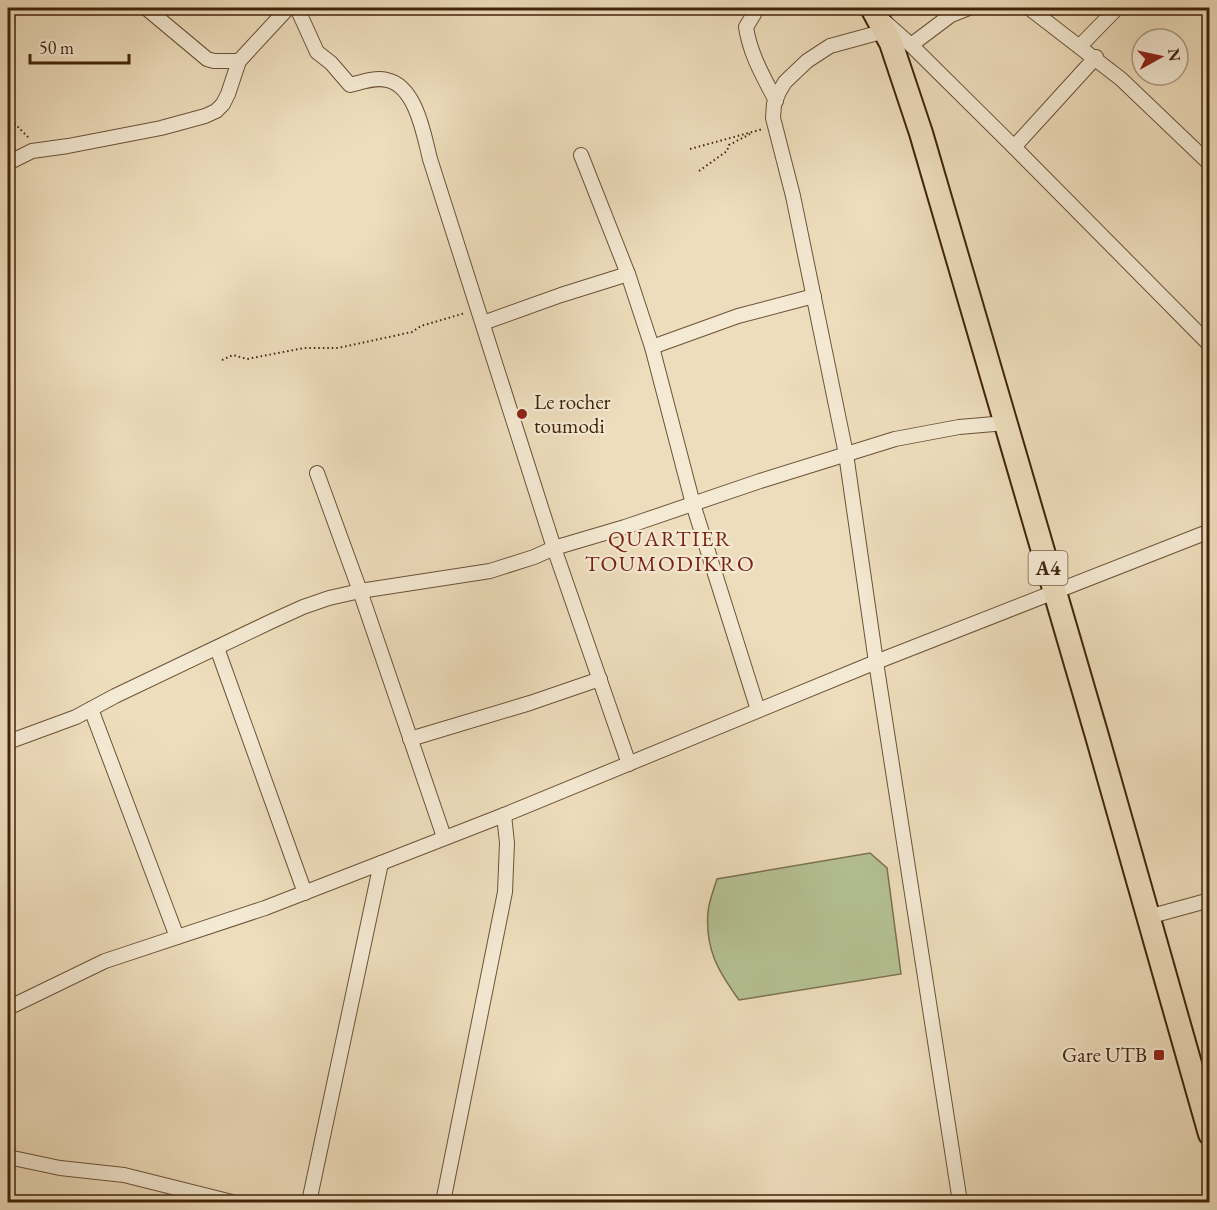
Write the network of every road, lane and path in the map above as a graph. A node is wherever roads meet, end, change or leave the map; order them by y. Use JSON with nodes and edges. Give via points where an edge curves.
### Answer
{"nodes":[{"id":1,"x":146,"y":8,"type":"edge"},
{"id":2,"x":288,"y":8,"type":"edge"},
{"id":3,"x":297,"y":8,"type":"edge"},
{"id":4,"x":969,"y":8,"type":"edge"},
{"id":5,"x":1029,"y":8,"type":"edge"},
{"id":6,"x":1117,"y":8,"type":"edge"},
{"id":7,"x":754,"y":14,"type":"dead end"},
{"id":8,"x":878,"y":18,"type":"edge"},
{"id":9,"x":911,"y":45,"type":"junction"},
{"id":10,"x":1080,"y":46,"type":"junction"},
{"id":11,"x":1096,"y":57,"type":"junction"},
{"id":12,"x":239,"y":61,"type":"junction"},
{"id":13,"x":776,"y":101,"type":"junction"},
{"id":14,"x":8,"y":117,"type":"edge"},
{"id":15,"x":773,"y":118,"type":"junction"},
{"id":16,"x":753,"y":132,"type":"junction"},
{"id":17,"x":1014,"y":147,"type":"junction"},
{"id":18,"x":690,"y":148,"type":"dead end"},
{"id":19,"x":32,"y":151,"type":"junction"},
{"id":20,"x":581,"y":156,"type":"dead end"},
{"id":21,"x":8,"y":163,"type":"edge"},
{"id":22,"x":1209,"y":164,"type":"edge"},
{"id":23,"x":699,"y":171,"type":"dead end"},
{"id":24,"x":628,"y":274,"type":"junction"},
{"id":25,"x":814,"y":296,"type":"junction"},
{"id":26,"x":478,"y":309,"type":"junction"},
{"id":27,"x":483,"y":323,"type":"junction"},
{"id":28,"x":1209,"y":345,"type":"edge"},
{"id":29,"x":652,"y":347,"type":"junction"},
{"id":30,"x":222,"y":360,"type":"dead end"},
{"id":31,"x":1006,"y":423,"type":"junction"},
{"id":32,"x":846,"y":454,"type":"junction"},
{"id":33,"x":317,"y":473,"type":"dead end"},
{"id":34,"x":693,"y":504,"type":"junction"},
{"id":35,"x":1209,"y":531,"type":"edge"},
{"id":36,"x":554,"y":548,"type":"junction"},
{"id":37,"x":360,"y":591,"type":"junction"},
{"id":38,"x":1055,"y":592,"type":"junction"},
{"id":39,"x":217,"y":648,"type":"junction"},
{"id":40,"x":876,"y":662,"type":"junction"},
{"id":41,"x":600,"y":679,"type":"junction"},
{"id":42,"x":91,"y":709,"type":"junction"},
{"id":43,"x":758,"y":710,"type":"junction"},
{"id":44,"x":410,"y":739,"type":"junction"},
{"id":45,"x":8,"y":742,"type":"edge"},
{"id":46,"x":629,"y":764,"type":"junction"},
{"id":47,"x":504,"y":815,"type":"junction"},
{"id":48,"x":444,"y":837,"type":"junction"},
{"id":49,"x":381,"y":863,"type":"junction"},
{"id":50,"x":305,"y":892,"type":"junction"},
{"id":51,"x":1209,"y":900,"type":"edge"},
{"id":52,"x":1148,"y":917,"type":"junction"},
{"id":53,"x":177,"y":937,"type":"junction"},
{"id":54,"x":8,"y":1008,"type":"edge"},
{"id":55,"x":1209,"y":1134,"type":"edge"},
{"id":56,"x":8,"y":1157,"type":"edge"},
{"id":57,"x":232,"y":1203,"type":"edge"},
{"id":58,"x":309,"y":1203,"type":"edge"},
{"id":59,"x":443,"y":1203,"type":"edge"},
{"id":60,"x":960,"y":1203,"type":"edge"}],
"edges":[{"from":1,"to":12,"type":"street","via":[[207,59]]},
{"from":2,"to":12,"type":"street"},
{"from":3,"to":26,"type":"street","via":[[317,52],[350,85],[387,80],[402,87],[410,98]]},
{"from":4,"to":9,"type":"street","via":[[951,15]]},
{"from":5,"to":10,"type":"street"},
{"from":6,"to":10,"type":"street"},
{"from":7,"to":13,"type":"street","via":[[746,27],[748,40]]},
{"from":8,"to":9,"type":"street"},
{"from":8,"to":13,"type":"street","via":[[807,60],[785,82]]},
{"from":8,"to":31,"type":"main road","number":"A4","via":[[891,43],[921,133]]},
{"from":9,"to":17,"type":"street"},
{"from":10,"to":11,"type":"street"},
{"from":11,"to":17,"type":"street"},
{"from":11,"to":22,"type":"street"},
{"from":12,"to":19,"type":"street","via":[[223,104],[205,116]]},
{"from":13,"to":15,"type":"street"},
{"from":14,"to":19,"type":"path","via":[[32,141]]},
{"from":15,"to":16,"type":"path","via":[[764,129]]},
{"from":15,"to":25,"type":"street"},
{"from":16,"to":18,"type":"path"},
{"from":16,"to":23,"type":"path","via":[[729,145],[727,151]]},
{"from":17,"to":28,"type":"street"},
{"from":19,"to":21,"type":"street"},
{"from":20,"to":24,"type":"street"},
{"from":24,"to":27,"type":"street"},
{"from":24,"to":29,"type":"street"},
{"from":25,"to":29,"type":"street","via":[[738,316]]},
{"from":25,"to":32,"type":"street"},
{"from":26,"to":27,"type":"street"},
{"from":26,"to":30,"type":"path","via":[[412,332],[345,347],[304,348],[246,359],[233,355]]},
{"from":27,"to":36,"type":"street"},
{"from":29,"to":34,"type":"street"},
{"from":31,"to":32,"type":"street","via":[[929,431]]},
{"from":31,"to":38,"type":"main road","number":"A4"},
{"from":32,"to":34,"type":"street"},
{"from":32,"to":40,"type":"street"},
{"from":33,"to":37,"type":"street"},
{"from":34,"to":36,"type":"street"},
{"from":34,"to":43,"type":"street"},
{"from":35,"to":38,"type":"street"},
{"from":36,"to":37,"type":"street","via":[[490,571]]},
{"from":36,"to":41,"type":"street"},
{"from":37,"to":39,"type":"street","via":[[303,607]]},
{"from":37,"to":44,"type":"street"},
{"from":38,"to":40,"type":"street"},
{"from":38,"to":52,"type":"main road","number":"A4"},
{"from":39,"to":42,"type":"street"},
{"from":39,"to":50,"type":"street"},
{"from":40,"to":43,"type":"street"},
{"from":40,"to":60,"type":"street"},
{"from":41,"to":44,"type":"street"},
{"from":41,"to":46,"type":"street"},
{"from":42,"to":45,"type":"street"},
{"from":42,"to":53,"type":"street"},
{"from":43,"to":46,"type":"street"},
{"from":44,"to":48,"type":"street"},
{"from":46,"to":47,"type":"street"},
{"from":47,"to":48,"type":"street"},
{"from":47,"to":59,"type":"street","via":[[505,892]]},
{"from":48,"to":49,"type":"street"},
{"from":49,"to":50,"type":"street"},
{"from":49,"to":58,"type":"street"},
{"from":50,"to":53,"type":"street"},
{"from":51,"to":52,"type":"street"},
{"from":52,"to":55,"type":"main road","number":"A4"},
{"from":53,"to":54,"type":"street","via":[[105,961]]},
{"from":56,"to":57,"type":"street","via":[[69,1170],[124,1175]]}]}
